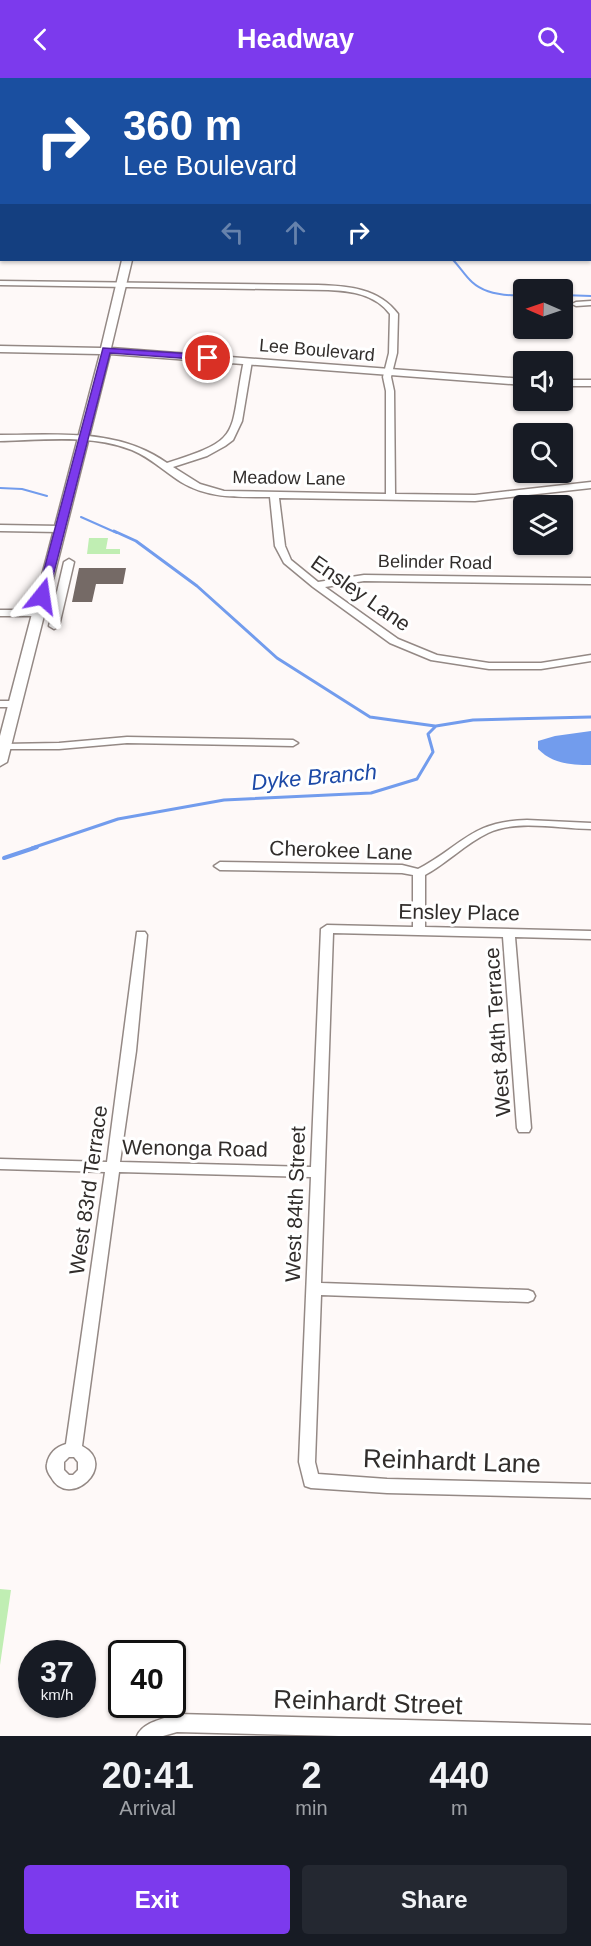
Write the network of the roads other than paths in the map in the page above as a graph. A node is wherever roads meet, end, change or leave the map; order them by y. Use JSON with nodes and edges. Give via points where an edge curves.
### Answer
{"nodes":[{"id":1,"x":127,"y":261,"type":"edge"},
{"id":2,"x":0,"y":283,"type":"edge"},
{"id":3,"x":120,"y":285,"type":"junction"},
{"id":4,"x":591,"y":303,"type":"edge"},
{"id":5,"x":576,"y":304,"type":"dead end"},
{"id":6,"x":0,"y":349,"type":"edge"},
{"id":7,"x":106,"y":350,"type":"junction"},
{"id":8,"x":252,"y":361,"type":"junction"},
{"id":9,"x":392,"y":372,"type":"junction"},
{"id":10,"x":513,"y":381,"type":"edge"},
{"id":11,"x":573,"y":383,"type":"edge"},
{"id":12,"x":591,"y":383,"type":"edge"},
{"id":13,"x":0,"y":438,"type":"edge"},
{"id":14,"x":84,"y":439,"type":"junction"},
{"id":15,"x":165,"y":467,"type":"junction"},
{"id":16,"x":591,"y":485,"type":"edge"},
{"id":17,"x":273,"y":495,"type":"junction"},
{"id":18,"x":391,"y":496,"type":"junction"},
{"id":19,"x":0,"y":528,"type":"edge"},
{"id":20,"x":60,"y":529,"type":"junction"},
{"id":21,"x":69,"y":562,"type":"dead end"},
{"id":22,"x":591,"y":581,"type":"edge"},
{"id":23,"x":316,"y":585,"type":"junction"},
{"id":24,"x":0,"y":613,"type":"edge"},
{"id":25,"x":38,"y":613,"type":"junction"},
{"id":26,"x":54,"y":626,"type":"dead end"},
{"id":27,"x":591,"y":658,"type":"edge"},
{"id":28,"x":0,"y":704,"type":"edge"},
{"id":29,"x":15,"y":705,"type":"junction"},
{"id":30,"x":293,"y":743,"type":"dead end"},
{"id":31,"x":4,"y":747,"type":"junction"},
{"id":32,"x":0,"y":762,"type":"edge"},
{"id":33,"x":591,"y":826,"type":"edge"},
{"id":34,"x":220,"y":866,"type":"dead end"},
{"id":35,"x":419,"y":873,"type":"junction"},
{"id":36,"x":327,"y":929,"type":"joint"},
{"id":37,"x":419,"y":931,"type":"junction"},
{"id":38,"x":509,"y":933,"type":"junction"},
{"id":39,"x":141,"y":935,"type":"dead end"},
{"id":40,"x":591,"y":935,"type":"edge"},
{"id":41,"x":524,"y":1128,"type":"dead end"},
{"id":42,"x":0,"y":1164,"type":"edge"},
{"id":43,"x":111,"y":1167,"type":"junction"},
{"id":44,"x":317,"y":1172,"type":"junction"},
{"id":45,"x":315,"y":1289,"type":"junction"},
{"id":46,"x":528,"y":1296,"type":"dead end"},
{"id":47,"x":73,"y":1451,"type":"dead end"},
{"id":48,"x":311,"y":1481,"type":"joint"},
{"id":49,"x":591,"y":1491,"type":"edge"},
{"id":50,"x":530,"y":1734,"type":"edge"},
{"id":51,"x":591,"y":1734,"type":"edge"},
{"id":52,"x":146,"y":1736,"type":"edge"}],
"edges":[{"from":1,"to":3,"type":"street"},
{"from":2,"to":3,"type":"street"},
{"from":3,"to":7,"type":"street"},
{"from":3,"to":9,"type":"street","via":[[334,288],[372,297],[393,311]]},
{"from":4,"to":5,"type":"street"},
{"from":6,"to":7,"type":"street","name":"Lee Boulevard"},
{"from":7,"to":8,"type":"street","name":"Lee Boulevard"},
{"from":7,"to":14,"type":"street"},
{"from":8,"to":9,"type":"street","name":"Lee Boulevard"},
{"from":8,"to":15,"type":"street","via":[[235,429],[228,438],[208,452]]},
{"from":9,"to":10,"type":"street","name":"Lee Boulevard"},
{"from":9,"to":18,"type":"street","via":[[387,384]]},
{"from":11,"to":12,"type":"street"},
{"from":13,"to":14,"type":"street","name":"Meadow Lane"},
{"from":14,"to":15,"type":"street","name":"Meadow Lane","via":[[134,448]]},
{"from":14,"to":20,"type":"street"},
{"from":15,"to":17,"type":"street","name":"Meadow Lane","via":[[207,492]]},
{"from":16,"to":18,"type":"street","name":"Meadow Lane","via":[[487,497]]},
{"from":17,"to":18,"type":"street","name":"Meadow Lane"},
{"from":17,"to":23,"type":"street","name":"Ensley Lane","via":[[281,551],[294,569]]},
{"from":19,"to":20,"type":"street"},
{"from":20,"to":25,"type":"street"},
{"from":21,"to":26,"type":"street"},
{"from":22,"to":23,"type":"street","name":"Belinder Road","via":[[364,578]]},
{"from":23,"to":27,"type":"street","name":"Ensley Lane","via":[[394,641],[435,658],[515,667]]},
{"from":24,"to":25,"type":"street"},
{"from":25,"to":29,"type":"street"},
{"from":28,"to":29,"type":"street"},
{"from":29,"to":31,"type":"street"},
{"from":30,"to":31,"type":"street","via":[[127,740]]},
{"from":31,"to":32,"type":"street"},
{"from":33,"to":35,"type":"street","name":"Cherokee Lane","via":[[495,826]]},
{"from":34,"to":35,"type":"street","name":"Cherokee Lane","via":[[402,869]]},
{"from":35,"to":37,"type":"street"},
{"from":36,"to":37,"type":"street","name":"Ensley Place"},
{"from":36,"to":44,"type":"street","name":"West 84th Street"},
{"from":37,"to":38,"type":"street","name":"Ensley Place"},
{"from":38,"to":40,"type":"street","name":"Ensley Place"},
{"from":38,"to":41,"type":"street","name":"West 84th Terrace"},
{"from":39,"to":43,"type":"street","name":"West 83rd Terrace"},
{"from":42,"to":43,"type":"street","name":"Wenonga Road"},
{"from":43,"to":44,"type":"street","name":"Wenonga Road"},
{"from":43,"to":47,"type":"street","name":"West 83rd Terrace"},
{"from":44,"to":45,"type":"street","name":"West 84th Street"},
{"from":45,"to":46,"type":"street"},
{"from":45,"to":48,"type":"street","name":"West 84th Street","via":[[307,1462]]},
{"from":48,"to":49,"type":"street","name":"Reinhardt Lane"},
{"from":50,"to":51,"type":"street","name":"Reinhardt Street"},
{"from":50,"to":52,"type":"street","name":"Reinhardt Street","via":[[177,1723]]}]}
